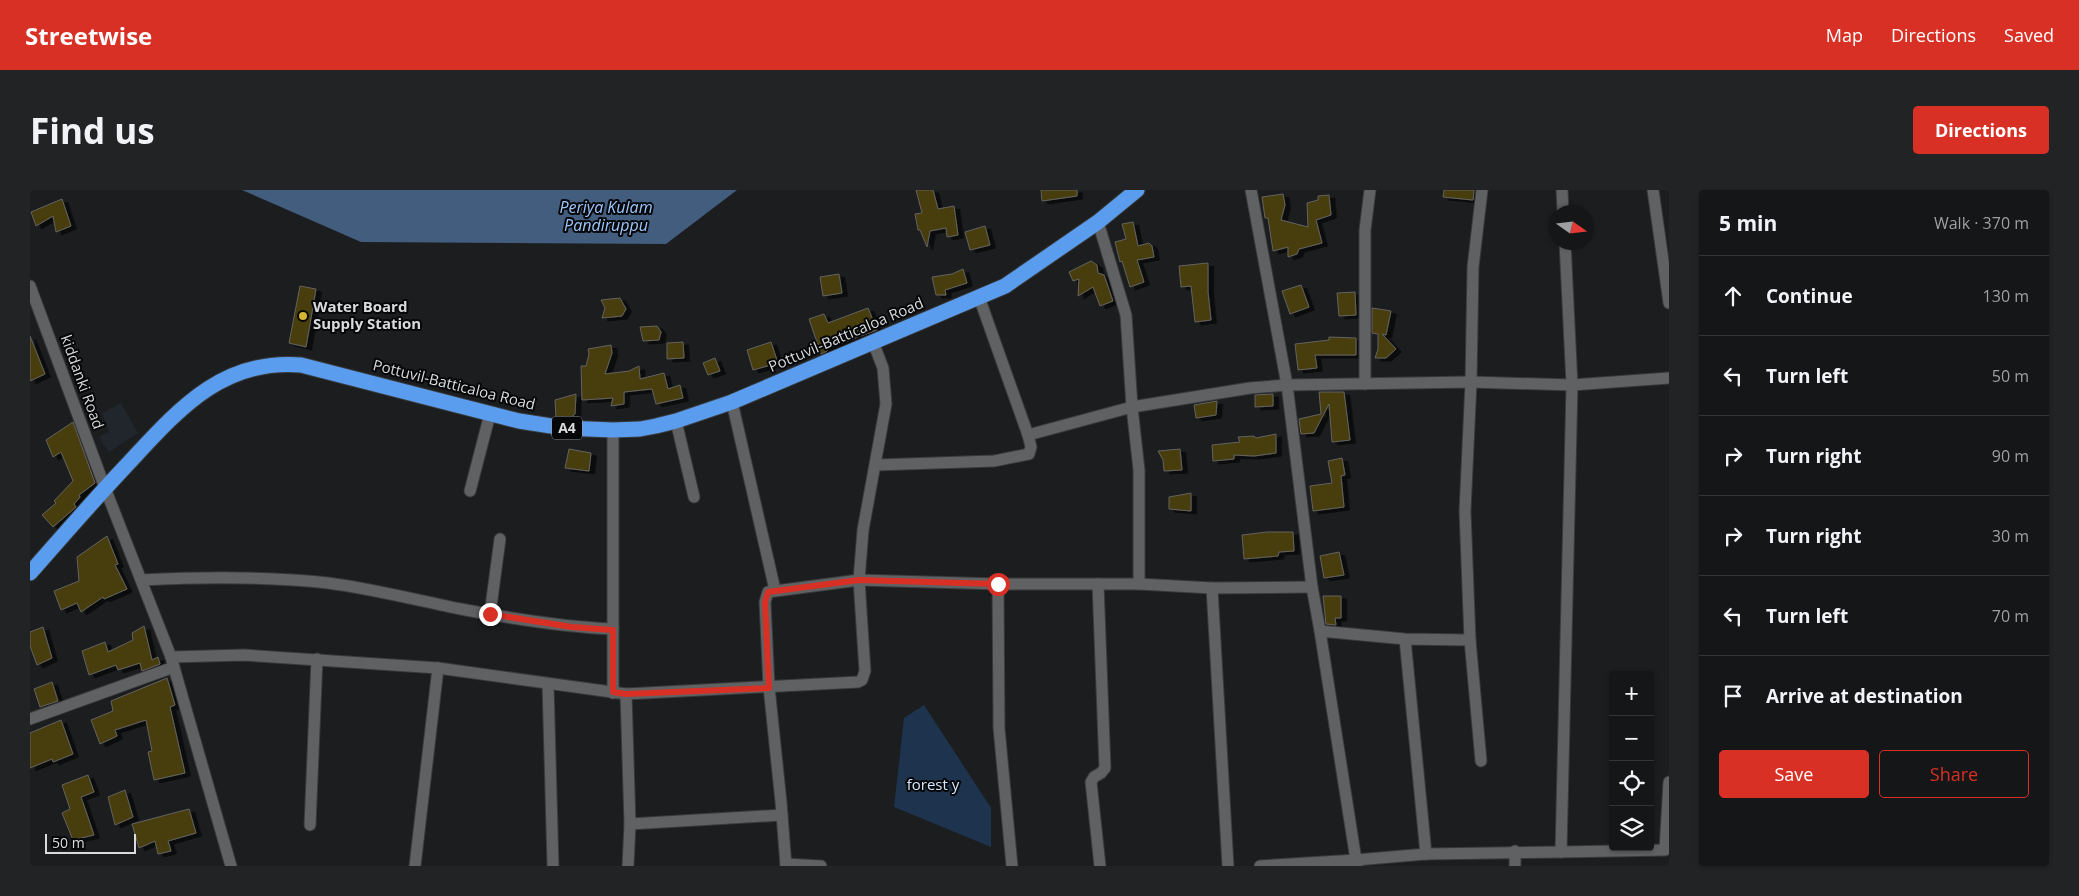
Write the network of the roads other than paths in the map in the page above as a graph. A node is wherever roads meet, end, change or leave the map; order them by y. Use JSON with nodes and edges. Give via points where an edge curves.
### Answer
{"nodes":[{"id":1,"x":1136,"y":190,"type":"edge"},
{"id":2,"x":1251,"y":190,"type":"edge"},
{"id":3,"x":1370,"y":190,"type":"edge"},
{"id":4,"x":1482,"y":190,"type":"edge"},
{"id":5,"x":1562,"y":190,"type":"edge"},
{"id":6,"x":1653,"y":190,"type":"edge"},
{"id":7,"x":1563,"y":205,"type":"edge"},
{"id":8,"x":1098,"y":222,"type":"junction"},
{"id":9,"x":1565,"y":250,"type":"edge"},
{"id":10,"x":30,"y":286,"type":"edge"},
{"id":11,"x":979,"y":298,"type":"junction"},
{"id":12,"x":1669,"y":303,"type":"edge"},
{"id":13,"x":873,"y":342,"type":"junction"},
{"id":14,"x":1669,"y":378,"type":"edge"},
{"id":15,"x":1471,"y":382,"type":"junction"},
{"id":16,"x":1365,"y":384,"type":"junction"},
{"id":17,"x":1287,"y":385,"type":"junction"},
{"id":18,"x":1572,"y":385,"type":"junction"},
{"id":19,"x":732,"y":402,"type":"junction"},
{"id":20,"x":1132,"y":407,"type":"junction"},
{"id":21,"x":490,"y":414,"type":"junction"},
{"id":22,"x":676,"y":421,"type":"junction"},
{"id":23,"x":613,"y":430,"type":"junction"},
{"id":24,"x":1028,"y":435,"type":"junction"},
{"id":25,"x":876,"y":465,"type":"junction"},
{"id":26,"x":105,"y":488,"type":"junction"},
{"id":27,"x":470,"y":491,"type":"dead end"},
{"id":28,"x":694,"y":497,"type":"dead end"},
{"id":29,"x":500,"y":539,"type":"dead end"},
{"id":30,"x":30,"y":573,"type":"edge"},
{"id":31,"x":141,"y":580,"type":"junction"},
{"id":32,"x":859,"y":580,"type":"junction"},
{"id":33,"x":998,"y":584,"type":"junction"},
{"id":34,"x":1098,"y":584,"type":"junction"},
{"id":35,"x":1140,"y":584,"type":"junction"},
{"id":36,"x":1312,"y":587,"type":"junction"},
{"id":37,"x":1212,"y":588,"type":"junction"},
{"id":38,"x":774,"y":590,"type":"junction"},
{"id":39,"x":490,"y":614,"type":"junction"},
{"id":40,"x":613,"y":630,"type":"junction"},
{"id":41,"x":1320,"y":631,"type":"junction"},
{"id":42,"x":1405,"y":639,"type":"junction"},
{"id":43,"x":1470,"y":640,"type":"junction"},
{"id":44,"x":317,"y":659,"type":"junction"},
{"id":45,"x":173,"y":662,"type":"junction"},
{"id":46,"x":438,"y":668,"type":"junction"},
{"id":47,"x":548,"y":684,"type":"junction"},
{"id":48,"x":769,"y":688,"type":"junction"},
{"id":49,"x":613,"y":692,"type":"junction"},
{"id":50,"x":626,"y":694,"type":"junction"},
{"id":51,"x":30,"y":719,"type":"edge"},
{"id":52,"x":1481,"y":761,"type":"dead end"},
{"id":53,"x":1669,"y":782,"type":"edge"},
{"id":54,"x":782,"y":815,"type":"junction"},
{"id":55,"x":630,"y":824,"type":"junction"},
{"id":56,"x":310,"y":825,"type":"dead end"},
{"id":57,"x":1667,"y":850,"type":"edge"},
{"id":58,"x":1515,"y":851,"type":"junction"},
{"id":59,"x":1560,"y":852,"type":"junction"},
{"id":60,"x":1426,"y":854,"type":"junction"},
{"id":61,"x":1356,"y":863,"type":"edge"},
{"id":62,"x":786,"y":865,"type":"edge"},
{"id":63,"x":231,"y":866,"type":"edge"},
{"id":64,"x":415,"y":866,"type":"edge"},
{"id":65,"x":553,"y":866,"type":"edge"},
{"id":66,"x":628,"y":866,"type":"edge"},
{"id":67,"x":821,"y":866,"type":"edge"},
{"id":68,"x":1012,"y":866,"type":"edge"},
{"id":69,"x":1100,"y":866,"type":"edge"},
{"id":70,"x":1228,"y":866,"type":"edge"},
{"id":71,"x":1260,"y":866,"type":"edge"},
{"id":72,"x":1515,"y":866,"type":"edge"}],
"edges":[{"from":1,"to":8,"type":"highway","name":"Pottuvil-Batticaloa Road","number":"A4"},
{"from":2,"to":17,"type":"street"},
{"from":3,"to":16,"type":"street","via":[[1365,230]]},
{"from":4,"to":15,"type":"street","via":[[1474,267]]},
{"from":5,"to":7,"type":"street"},
{"from":6,"to":12,"type":"street"},
{"from":8,"to":11,"type":"highway","name":"Pottuvil-Batticaloa Road","number":"A4","via":[[1005,286]]},
{"from":8,"to":20,"type":"street","via":[[1126,315]]},
{"from":9,"to":18,"type":"street"},
{"from":10,"to":26,"type":"street","name":"kiddanki Road"},
{"from":11,"to":13,"type":"highway","name":"Pottuvil-Batticaloa Road","number":"A4"},
{"from":11,"to":24,"type":"street"},
{"from":13,"to":19,"type":"highway","name":"Pottuvil-Batticaloa Road","number":"A4"},
{"from":13,"to":25,"type":"street","via":[[883,368],[886,404]]},
{"from":14,"to":18,"type":"street"},
{"from":15,"to":16,"type":"street"},
{"from":15,"to":18,"type":"street"},
{"from":15,"to":43,"type":"street","via":[[1465,511]]},
{"from":16,"to":17,"type":"street"},
{"from":17,"to":20,"type":"street"},
{"from":17,"to":36,"type":"street"},
{"from":18,"to":59,"type":"street"},
{"from":19,"to":22,"type":"highway","name":"Pottuvil-Batticaloa Road","number":"A4"},
{"from":19,"to":38,"type":"street"},
{"from":20,"to":24,"type":"street"},
{"from":20,"to":35,"type":"street","via":[[1139,470]]},
{"from":21,"to":23,"type":"highway","name":"Pottuvil-Batticaloa Road","number":"A4","via":[[564,428]]},
{"from":21,"to":26,"type":"highway","name":"Pottuvil-Batticaloa Road","number":"A4","via":[[301,366],[262,365],[233,375],[193,399]]},
{"from":21,"to":27,"type":"street"},
{"from":22,"to":23,"type":"highway","name":"Pottuvil-Batticaloa Road","number":"A4","via":[[640,429]]},
{"from":22,"to":28,"type":"street"},
{"from":23,"to":40,"type":"street"},
{"from":24,"to":25,"type":"street","via":[[1029,454],[994,462]]},
{"from":25,"to":32,"type":"street","via":[[862,530]]},
{"from":26,"to":30,"type":"highway","name":"Pottuvil-Batticaloa Road","number":"A4"},
{"from":26,"to":31,"type":"street","name":"kiddanki Road"},
{"from":29,"to":39,"type":"street"},
{"from":31,"to":39,"type":"street","via":[[190,577],[326,583]]},
{"from":31,"to":45,"type":"street","name":"kiddanki Road"},
{"from":32,"to":33,"type":"street"},
{"from":32,"to":38,"type":"street"},
{"from":32,"to":48,"type":"street","via":[[865,672],[862,680]]},
{"from":33,"to":34,"type":"street"},
{"from":33,"to":68,"type":"street","via":[[999,728]]},
{"from":34,"to":35,"type":"street"},
{"from":34,"to":69,"type":"street","via":[[1105,768],[1091,782]]},
{"from":35,"to":37,"type":"street"},
{"from":36,"to":37,"type":"street"},
{"from":36,"to":41,"type":"street"},
{"from":37,"to":70,"type":"street"},
{"from":38,"to":48,"type":"street","via":[[768,592],[765,602]]},
{"from":39,"to":40,"type":"street"},
{"from":40,"to":49,"type":"street"},
{"from":41,"to":42,"type":"street"},
{"from":41,"to":61,"type":"street"},
{"from":42,"to":43,"type":"street"},
{"from":42,"to":60,"type":"street"},
{"from":43,"to":52,"type":"street"},
{"from":44,"to":45,"type":"street","via":[[244,654]]},
{"from":44,"to":46,"type":"street"},
{"from":44,"to":56,"type":"street"},
{"from":45,"to":51,"type":"street"},
{"from":45,"to":63,"type":"street","name":"kiddanki Road"},
{"from":46,"to":47,"type":"street"},
{"from":46,"to":64,"type":"street"},
{"from":47,"to":49,"type":"street"},
{"from":47,"to":65,"type":"street"},
{"from":48,"to":50,"type":"street"},
{"from":48,"to":54,"type":"street"},
{"from":49,"to":50,"type":"street"},
{"from":50,"to":55,"type":"street"},
{"from":53,"to":57,"type":"street"},
{"from":54,"to":55,"type":"street"},
{"from":54,"to":62,"type":"street"},
{"from":55,"to":66,"type":"street"},
{"from":57,"to":59,"type":"street"},
{"from":58,"to":59,"type":"street"},
{"from":58,"to":60,"type":"street"},
{"from":58,"to":72,"type":"street"},
{"from":60,"to":61,"type":"street"},
{"from":61,"to":71,"type":"street"},
{"from":62,"to":67,"type":"street"}]}
